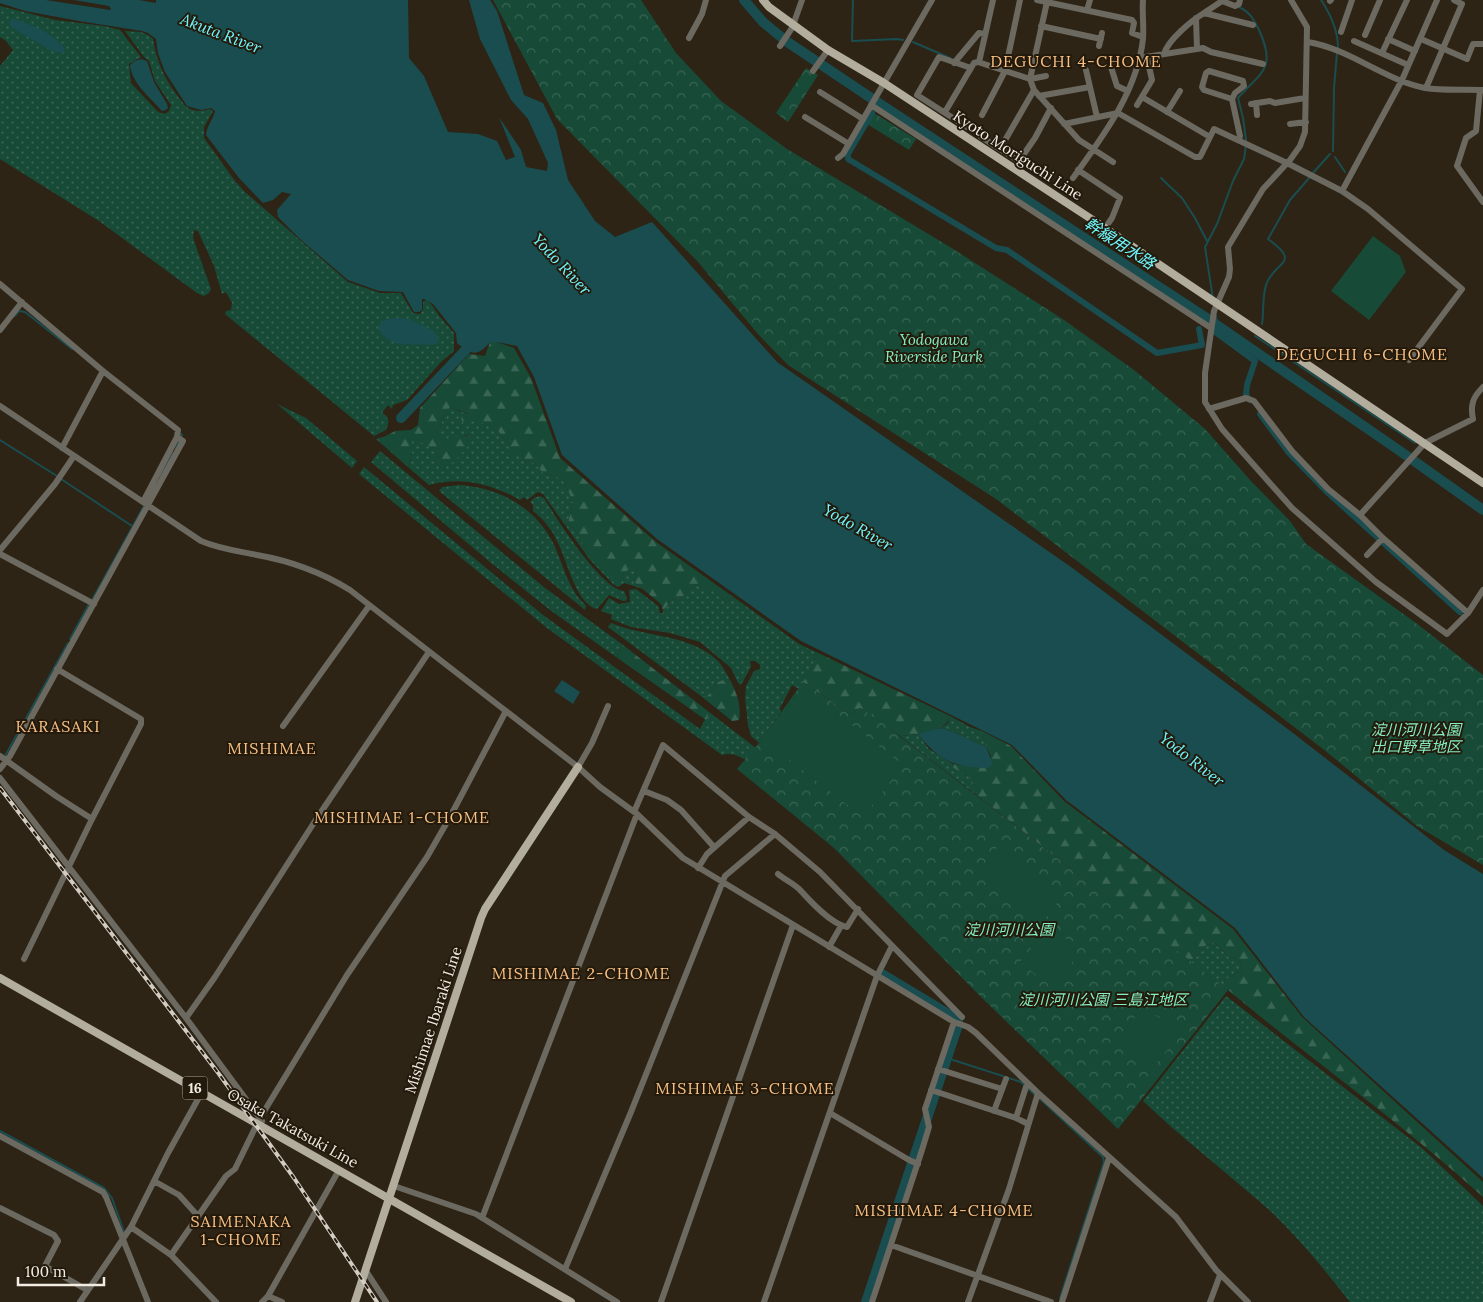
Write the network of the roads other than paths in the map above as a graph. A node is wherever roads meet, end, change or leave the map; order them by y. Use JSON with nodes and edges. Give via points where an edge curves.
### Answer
{"nodes":[{"id":1,"x":706,"y":0,"type":"edge"},
{"id":2,"x":763,"y":0,"type":"edge"},
{"id":3,"x":802,"y":0,"type":"edge"},
{"id":4,"x":932,"y":0,"type":"edge"},
{"id":5,"x":993,"y":0,"type":"edge"},
{"id":6,"x":1020,"y":0,"type":"edge"},
{"id":7,"x":1037,"y":0,"type":"edge"},
{"id":8,"x":1090,"y":0,"type":"edge"},
{"id":9,"x":1142,"y":0,"type":"edge"},
{"id":10,"x":1240,"y":0,"type":"edge"},
{"id":11,"x":1291,"y":0,"type":"edge"},
{"id":12,"x":1352,"y":0,"type":"edge"},
{"id":13,"x":1380,"y":0,"type":"edge"},
{"id":14,"x":1407,"y":0,"type":"edge"},
{"id":15,"x":1437,"y":0,"type":"edge"},
{"id":16,"x":1454,"y":0,"type":"edge"},
{"id":17,"x":1047,"y":2,"type":"junction"},
{"id":18,"x":1063,"y":3,"type":"edge"},
{"id":19,"x":1087,"y":10,"type":"junction"},
{"id":20,"x":1204,"y":13,"type":"junction"},
{"id":21,"x":1196,"y":18,"type":"junction"},
{"id":22,"x":1253,"y":25,"type":"dead end"},
{"id":23,"x":792,"y":26,"type":"junction"},
{"id":24,"x":1042,"y":26,"type":"junction"},
{"id":25,"x":1340,"y":32,"type":"dead end"},
{"id":26,"x":985,"y":34,"type":"junction"},
{"id":27,"x":1365,"y":35,"type":"dead end"},
{"id":28,"x":1143,"y":37,"type":"junction"},
{"id":29,"x":689,"y":38,"type":"dead end"},
{"id":30,"x":1101,"y":39,"type":"dead end"},
{"id":31,"x":1388,"y":39,"type":"junction"},
{"id":32,"x":1421,"y":39,"type":"junction"},
{"id":33,"x":1354,"y":41,"type":"dead end"},
{"id":34,"x":1308,"y":42,"type":"junction"},
{"id":35,"x":1483,"y":44,"type":"edge"},
{"id":36,"x":780,"y":46,"type":"dead end"},
{"id":37,"x":1443,"y":48,"type":"junction"},
{"id":38,"x":1197,"y":49,"type":"junction"},
{"id":39,"x":827,"y":51,"type":"junction"},
{"id":40,"x":1414,"y":51,"type":"junction"},
{"id":41,"x":1382,"y":53,"type":"junction"},
{"id":42,"x":1164,"y":54,"type":"junction"},
{"id":43,"x":1143,"y":57,"type":"junction"},
{"id":44,"x":979,"y":62,"type":"junction"},
{"id":45,"x":954,"y":63,"type":"junction"},
{"id":46,"x":1263,"y":64,"type":"dead end"},
{"id":47,"x":1408,"y":65,"type":"junction"},
{"id":48,"x":1111,"y":67,"type":"dead end"},
{"id":49,"x":971,"y":68,"type":"junction"},
{"id":50,"x":1086,"y":70,"type":"dead end"},
{"id":51,"x":813,"y":71,"type":"dead end"},
{"id":52,"x":1005,"y":71,"type":"junction"},
{"id":53,"x":1046,"y":76,"type":"dead end"},
{"id":54,"x":1030,"y":79,"type":"junction"},
{"id":55,"x":1402,"y":80,"type":"junction"},
{"id":56,"x":882,"y":86,"type":"junction"},
{"id":57,"x":1090,"y":86,"type":"junction"},
{"id":58,"x":1426,"y":88,"type":"junction"},
{"id":59,"x":1034,"y":90,"type":"junction"},
{"id":60,"x":1481,"y":90,"type":"edge"},
{"id":61,"x":1128,"y":91,"type":"junction"},
{"id":62,"x":1180,"y":91,"type":"dead end"},
{"id":63,"x":820,"y":92,"type":"dead end"},
{"id":64,"x":1040,"y":96,"type":"junction"},
{"id":65,"x":1142,"y":96,"type":"junction"},
{"id":66,"x":1305,"y":98,"type":"junction"},
{"id":67,"x":1232,"y":99,"type":"junction"},
{"id":68,"x":870,"y":105,"type":"junction"},
{"id":69,"x":1137,"y":105,"type":"dead end"},
{"id":70,"x":1051,"y":108,"type":"junction"},
{"id":71,"x":945,"y":112,"type":"junction"},
{"id":72,"x":1118,"y":112,"type":"junction"},
{"id":73,"x":1168,"y":112,"type":"junction"},
{"id":74,"x":982,"y":115,"type":"dead end"},
{"id":75,"x":1257,"y":115,"type":"dead end"},
{"id":76,"x":805,"y":117,"type":"dead end"},
{"id":77,"x":1097,"y":117,"type":"junction"},
{"id":78,"x":862,"y":119,"type":"junction"},
{"id":79,"x":1306,"y":122,"type":"junction"},
{"id":80,"x":1064,"y":124,"type":"junction"},
{"id":81,"x":1290,"y":124,"type":"dead end"},
{"id":82,"x":966,"y":127,"type":"dead end"},
{"id":83,"x":981,"y":136,"type":"dead end"},
{"id":84,"x":1210,"y":137,"type":"junction"},
{"id":85,"x":1243,"y":143,"type":"junction"},
{"id":86,"x":849,"y":144,"type":"junction"},
{"id":87,"x":1000,"y":149,"type":"junction"},
{"id":88,"x":1093,"y":149,"type":"junction"},
{"id":89,"x":838,"y":158,"type":"dead end"},
{"id":90,"x":1113,"y":162,"type":"dead end"},
{"id":91,"x":1287,"y":163,"type":"junction"},
{"id":92,"x":1078,"y":170,"type":"junction"},
{"id":93,"x":1072,"y":178,"type":"dead end"},
{"id":94,"x":1342,"y":191,"type":"junction"},
{"id":95,"x":1483,"y":202,"type":"edge"},
{"id":96,"x":1105,"y":228,"type":"junction"},
{"id":97,"x":0,"y":284,"type":"edge"},
{"id":98,"x":22,"y":302,"type":"junction"},
{"id":99,"x":1217,"y":303,"type":"junction"},
{"id":100,"x":1211,"y":328,"type":"junction"},
{"id":101,"x":0,"y":330,"type":"edge"},
{"id":102,"x":1409,"y":360,"type":"dead end"},
{"id":103,"x":103,"y":371,"type":"junction"},
{"id":104,"x":1483,"y":387,"type":"edge"},
{"id":105,"x":0,"y":406,"type":"edge"},
{"id":106,"x":1210,"y":410,"type":"junction"},
{"id":107,"x":1425,"y":443,"type":"junction"},
{"id":108,"x":62,"y":448,"type":"junction"},
{"id":109,"x":74,"y":456,"type":"junction"},
{"id":110,"x":1483,"y":483,"type":"edge"},
{"id":111,"x":145,"y":504,"type":"junction"},
{"id":112,"x":1360,"y":514,"type":"junction"},
{"id":113,"x":1384,"y":538,"type":"junction"},
{"id":114,"x":0,"y":552,"type":"edge"},
{"id":115,"x":1367,"y":555,"type":"dead end"},
{"id":116,"x":1483,"y":590,"type":"edge"},
{"id":117,"x":94,"y":604,"type":"junction"},
{"id":118,"x":369,"y":606,"type":"junction"},
{"id":119,"x":1468,"y":613,"type":"junction"},
{"id":120,"x":429,"y":652,"type":"junction"},
{"id":121,"x":57,"y":669,"type":"junction"},
{"id":122,"x":608,"y":706,"type":"dead end"},
{"id":123,"x":506,"y":711,"type":"junction"},
{"id":124,"x":283,"y":726,"type":"dead end"},
{"id":125,"x":0,"y":756,"type":"edge"},
{"id":126,"x":6,"y":760,"type":"junction"},
{"id":127,"x":578,"y":767,"type":"junction"},
{"id":128,"x":0,"y":769,"type":"edge"},
{"id":129,"x":0,"y":778,"type":"edge"},
{"id":130,"x":644,"y":791,"type":"junction"},
{"id":131,"x":635,"y":813,"type":"junction"},
{"id":132,"x":749,"y":817,"type":"junction"},
{"id":133,"x":92,"y":819,"type":"junction"},
{"id":134,"x":775,"y":834,"type":"junction"},
{"id":135,"x":714,"y":847,"type":"junction"},
{"id":136,"x":68,"y":868,"type":"junction"},
{"id":137,"x":698,"y":868,"type":"junction"},
{"id":138,"x":778,"y":874,"type":"dead end"},
{"id":139,"x":723,"y":882,"type":"junction"},
{"id":140,"x":858,"y":909,"type":"junction"},
{"id":141,"x":794,"y":925,"type":"junction"},
{"id":142,"x":841,"y":926,"type":"junction"},
{"id":143,"x":892,"y":946,"type":"junction"},
{"id":144,"x":829,"y":947,"type":"junction"},
{"id":145,"x":24,"y":959,"type":"dead end"},
{"id":146,"x":878,"y":976,"type":"junction"},
{"id":147,"x":0,"y":978,"type":"edge"},
{"id":148,"x":962,"y":1017,"type":"dead end"},
{"id":149,"x":186,"y":1018,"type":"junction"},
{"id":150,"x":954,"y":1022,"type":"junction"},
{"id":151,"x":938,"y":1069,"type":"junction"},
{"id":152,"x":1006,"y":1079,"type":"dead end"},
{"id":153,"x":1026,"y":1087,"type":"dead end"},
{"id":154,"x":1002,"y":1089,"type":"junction"},
{"id":155,"x":931,"y":1090,"type":"junction"},
{"id":156,"x":202,"y":1092,"type":"junction"},
{"id":157,"x":1038,"y":1093,"type":"junction"},
{"id":158,"x":994,"y":1110,"type":"junction"},
{"id":159,"x":830,"y":1113,"type":"junction"},
{"id":160,"x":1016,"y":1118,"type":"junction"},
{"id":161,"x":258,"y":1121,"type":"junction"},
{"id":162,"x":1028,"y":1124,"type":"junction"},
{"id":163,"x":0,"y":1136,"type":"edge"},
{"id":164,"x":1109,"y":1158,"type":"junction"},
{"id":165,"x":918,"y":1164,"type":"junction"},
{"id":166,"x":339,"y":1170,"type":"junction"},
{"id":167,"x":154,"y":1181,"type":"junction"},
{"id":168,"x":394,"y":1186,"type":"junction"},
{"id":169,"x":389,"y":1198,"type":"junction"},
{"id":170,"x":0,"y":1208,"type":"edge"},
{"id":171,"x":198,"y":1216,"type":"junction"},
{"id":172,"x":482,"y":1218,"type":"junction"},
{"id":173,"x":132,"y":1227,"type":"junction"},
{"id":174,"x":123,"y":1240,"type":"junction"},
{"id":175,"x":890,"y":1245,"type":"junction"},
{"id":176,"x":171,"y":1256,"type":"junction"},
{"id":177,"x":565,"y":1269,"type":"junction"},
{"id":178,"x":366,"y":1271,"type":"junction"},
{"id":179,"x":976,"y":1275,"type":"junction"},
{"id":180,"x":1220,"y":1275,"type":"junction"},
{"id":181,"x":87,"y":1290,"type":"junction"},
{"id":182,"x":268,"y":1296,"type":"junction"},
{"id":183,"x":567,"y":1301,"type":"edge"},
{"id":184,"x":80,"y":1302,"type":"edge"},
{"id":185,"x":148,"y":1302,"type":"edge"},
{"id":186,"x":216,"y":1302,"type":"edge"},
{"id":187,"x":262,"y":1302,"type":"edge"},
{"id":188,"x":282,"y":1302,"type":"edge"},
{"id":189,"x":355,"y":1302,"type":"edge"},
{"id":190,"x":386,"y":1302,"type":"edge"},
{"id":191,"x":617,"y":1302,"type":"edge"},
{"id":192,"x":661,"y":1302,"type":"edge"},
{"id":193,"x":764,"y":1302,"type":"edge"},
{"id":194,"x":872,"y":1302,"type":"edge"},
{"id":195,"x":968,"y":1302,"type":"edge"},
{"id":196,"x":1050,"y":1302,"type":"edge"},
{"id":197,"x":1062,"y":1302,"type":"edge"},
{"id":198,"x":1210,"y":1302,"type":"edge"},
{"id":199,"x":1248,"y":1302,"type":"edge"}],
"edges":[{"from":1,"to":29,"type":"street"},
{"from":2,"to":23,"type":"main road","name":"Kyoto Moriguchi Line"},
{"from":3,"to":23,"type":"street"},
{"from":4,"to":56,"type":"street"},
{"from":5,"to":26,"type":"street"},
{"from":6,"to":52,"type":"street"},
{"from":7,"to":17,"type":"street"},
{"from":8,"to":19,"type":"street"},
{"from":9,"to":28,"type":"street"},
{"from":10,"to":20,"type":"street","via":[[1235,6],[1222,2]]},
{"from":11,"to":34,"type":"street","via":[[1307,27]]},
{"from":12,"to":25,"type":"street"},
{"from":13,"to":27,"type":"street"},
{"from":14,"to":31,"type":"street"},
{"from":15,"to":32,"type":"street"},
{"from":16,"to":37,"type":"street","via":[[1462,4]]},
{"from":17,"to":18,"type":"street"},
{"from":17,"to":24,"type":"street"},
{"from":18,"to":19,"type":"street"},
{"from":19,"to":28,"type":"street","via":[[1132,20],[1132,33]]},
{"from":20,"to":21,"type":"street"},
{"from":20,"to":22,"type":"street"},
{"from":21,"to":38,"type":"street"},
{"from":21,"to":42,"type":"street","via":[[1166,46]]},
{"from":23,"to":36,"type":"street"},
{"from":23,"to":39,"type":"main road","name":"Kyoto Moriguchi Line"},
{"from":24,"to":30,"type":"street"},
{"from":24,"to":54,"type":"street"},
{"from":26,"to":44,"type":"street"},
{"from":26,"to":45,"type":"street","via":[[980,33]]},
{"from":28,"to":43,"type":"street"},
{"from":31,"to":40,"type":"street"},
{"from":31,"to":41,"type":"street"},
{"from":32,"to":37,"type":"street"},
{"from":32,"to":40,"type":"street"},
{"from":33,"to":41,"type":"street"},
{"from":34,"to":55,"type":"street","via":[[1336,50]]},
{"from":34,"to":66,"type":"street"},
{"from":35,"to":37,"type":"street","via":[[1473,44],[1467,59]]},
{"from":37,"to":58,"type":"street"},
{"from":38,"to":42,"type":"street"},
{"from":38,"to":46,"type":"street"},
{"from":39,"to":51,"type":"street"},
{"from":39,"to":56,"type":"main road","name":"Kyoto Moriguchi Line"},
{"from":40,"to":47,"type":"street"},
{"from":41,"to":47,"type":"street"},
{"from":42,"to":43,"type":"street"},
{"from":43,"to":61,"type":"street"},
{"from":43,"to":65,"type":"street","via":[[1152,80]]},
{"from":44,"to":49,"type":"street"},
{"from":44,"to":52,"type":"street"},
{"from":45,"to":49,"type":"street"},
{"from":45,"to":71,"type":"street","via":[[939,57],[918,95]]},
{"from":47,"to":55,"type":"street"},
{"from":48,"to":61,"type":"street","via":[[1117,86]]},
{"from":49,"to":71,"type":"street"},
{"from":50,"to":57,"type":"street"},
{"from":52,"to":54,"type":"street"},
{"from":52,"to":74,"type":"street"},
{"from":53,"to":54,"type":"street"},
{"from":54,"to":59,"type":"street"},
{"from":55,"to":58,"type":"street"},
{"from":55,"to":94,"type":"street"},
{"from":56,"to":68,"type":"street"},
{"from":56,"to":96,"type":"main road","name":"Kyoto Moriguchi Line"},
{"from":57,"to":64,"type":"street"},
{"from":57,"to":77,"type":"street"},
{"from":58,"to":60,"type":"street"},
{"from":59,"to":64,"type":"street"},
{"from":59,"to":87,"type":"street"},
{"from":60,"to":95,"type":"street","via":[[1476,131],[1466,138],[1457,166]]},
{"from":61,"to":72,"type":"street"},
{"from":62,"to":73,"type":"street"},
{"from":63,"to":78,"type":"street"},
{"from":64,"to":70,"type":"street"},
{"from":65,"to":69,"type":"street"},
{"from":65,"to":73,"type":"street"},
{"from":66,"to":75,"type":"street","via":[[1254,103]]},
{"from":66,"to":79,"type":"street"},
{"from":67,"to":67,"type":"street","via":[[1204,90],[1206,73],[1209,71],[1243,81],[1244,86]]},
{"from":67,"to":85,"type":"street"},
{"from":68,"to":78,"type":"street"},
{"from":68,"to":100,"type":"street"},
{"from":70,"to":80,"type":"street"},
{"from":70,"to":87,"type":"street","via":[[1019,161]]},
{"from":71,"to":82,"type":"street"},
{"from":72,"to":77,"type":"street"},
{"from":72,"to":84,"type":"street","via":[[1195,157],[1200,157]]},
{"from":72,"to":88,"type":"street"},
{"from":73,"to":84,"type":"street"},
{"from":76,"to":86,"type":"street"},
{"from":77,"to":80,"type":"street"},
{"from":78,"to":86,"type":"street"},
{"from":79,"to":81,"type":"street"},
{"from":79,"to":91,"type":"street","via":[[1300,146]]},
{"from":80,"to":88,"type":"street"},
{"from":83,"to":87,"type":"street"},
{"from":84,"to":85,"type":"street","via":[[1214,129]]},
{"from":85,"to":91,"type":"street"},
{"from":86,"to":89,"type":"street"},
{"from":88,"to":90,"type":"street"},
{"from":88,"to":92,"type":"street"},
{"from":91,"to":94,"type":"street"},
{"from":91,"to":99,"type":"street","via":[[1262,189],[1228,247],[1229,277]]},
{"from":92,"to":93,"type":"street"},
{"from":92,"to":96,"type":"street","via":[[1120,198]]},
{"from":94,"to":102,"type":"street","via":[[1368,208],[1462,289]]},
{"from":96,"to":99,"type":"main road","name":"Kyoto Moriguchi Line"},
{"from":97,"to":98,"type":"street"},
{"from":98,"to":101,"type":"street"},
{"from":98,"to":103,"type":"street"},
{"from":99,"to":100,"type":"street"},
{"from":99,"to":107,"type":"main road","name":"Kyoto Moriguchi Line"},
{"from":100,"to":106,"type":"street","via":[[1204,402]]},
{"from":103,"to":108,"type":"street"},
{"from":103,"to":111,"type":"street","via":[[178,430]]},
{"from":104,"to":107,"type":"street","via":[[1472,402],[1473,419]]},
{"from":105,"to":108,"type":"street"},
{"from":106,"to":112,"type":"street","via":[[1248,398],[1254,401],[1298,458],[1328,489]]},
{"from":106,"to":119,"type":"street","via":[[1222,429],[1292,508],[1376,582],[1447,634]]},
{"from":107,"to":110,"type":"main road","name":"Kyoto Moriguchi Line"},
{"from":107,"to":112,"type":"street"},
{"from":108,"to":109,"type":"street"},
{"from":109,"to":111,"type":"street"},
{"from":109,"to":114,"type":"street"},
{"from":111,"to":117,"type":"street"},
{"from":111,"to":118,"type":"street","via":[[201,541],[318,572],[350,590]]},
{"from":112,"to":113,"type":"street"},
{"from":113,"to":115,"type":"street"},
{"from":113,"to":119,"type":"street"},
{"from":114,"to":117,"type":"street"},
{"from":116,"to":119,"type":"street"},
{"from":117,"to":121,"type":"street"},
{"from":118,"to":120,"type":"street"},
{"from":118,"to":124,"type":"street"},
{"from":120,"to":123,"type":"street"},
{"from":120,"to":149,"type":"street"},
{"from":121,"to":126,"type":"street"},
{"from":121,"to":133,"type":"street","via":[[141,719]]},
{"from":122,"to":127,"type":"street"},
{"from":123,"to":127,"type":"street"},
{"from":123,"to":161,"type":"street","via":[[427,857],[347,976]]},
{"from":125,"to":126,"type":"street"},
{"from":126,"to":128,"type":"street"},
{"from":126,"to":133,"type":"street"},
{"from":127,"to":131,"type":"street"},
{"from":127,"to":168,"type":"main road","name":"Mishimae Ibaraki Line","via":[[485,909]]},
{"from":129,"to":136,"type":"street"},
{"from":130,"to":131,"type":"street"},
{"from":130,"to":132,"type":"street","via":[[663,745]]},
{"from":130,"to":135,"type":"street","via":[[667,800],[681,810]]},
{"from":131,"to":137,"type":"street"},
{"from":131,"to":172,"type":"street"},
{"from":132,"to":134,"type":"street"},
{"from":132,"to":135,"type":"street"},
{"from":133,"to":136,"type":"street"},
{"from":134,"to":139,"type":"street","via":[[725,876]]},
{"from":134,"to":140,"type":"street"},
{"from":135,"to":137,"type":"street"},
{"from":136,"to":145,"type":"street"},
{"from":136,"to":149,"type":"street"},
{"from":137,"to":139,"type":"street"},
{"from":138,"to":142,"type":"street"},
{"from":139,"to":141,"type":"street"},
{"from":139,"to":177,"type":"street"},
{"from":140,"to":142,"type":"street","via":[[847,926]]},
{"from":140,"to":143,"type":"street"},
{"from":141,"to":144,"type":"street"},
{"from":141,"to":192,"type":"street"},
{"from":142,"to":144,"type":"street"},
{"from":143,"to":146,"type":"street"},
{"from":143,"to":148,"type":"street"},
{"from":144,"to":146,"type":"street"},
{"from":146,"to":150,"type":"street"},
{"from":146,"to":159,"type":"street"},
{"from":147,"to":156,"type":"main road","name":"Osaka Takatsuki Line","number":"16"},
{"from":149,"to":161,"type":"street"},
{"from":150,"to":151,"type":"street"},
{"from":150,"to":157,"type":"street","via":[[976,1033]]},
{"from":151,"to":154,"type":"street"},
{"from":151,"to":155,"type":"street"},
{"from":152,"to":154,"type":"street"},
{"from":153,"to":160,"type":"street"},
{"from":154,"to":158,"type":"street"},
{"from":155,"to":158,"type":"street"},
{"from":155,"to":165,"type":"street","via":[[925,1109],[929,1127]]},
{"from":156,"to":161,"type":"main road","name":"Osaka Takatsuki Line","number":"16"},
{"from":156,"to":167,"type":"street"},
{"from":157,"to":162,"type":"street"},
{"from":157,"to":164,"type":"street"},
{"from":158,"to":160,"type":"street"},
{"from":159,"to":165,"type":"street"},
{"from":159,"to":193,"type":"street"},
{"from":160,"to":162,"type":"street"},
{"from":161,"to":166,"type":"main road","name":"Osaka Takatsuki Line","number":"16","via":[[268,1131]]},
{"from":161,"to":171,"type":"street","via":[[235,1169],[226,1176]]},
{"from":162,"to":179,"type":"street","via":[[1009,1189]]},
{"from":163,"to":174,"type":"street","via":[[103,1192]]},
{"from":164,"to":180,"type":"street","via":[[1176,1217]]},
{"from":164,"to":197,"type":"street"},
{"from":165,"to":175,"type":"street"},
{"from":166,"to":169,"type":"main road","name":"Osaka Takatsuki Line","number":"16"},
{"from":166,"to":182,"type":"street"},
{"from":167,"to":171,"type":"street","via":[[179,1195]]},
{"from":167,"to":173,"type":"street"},
{"from":168,"to":169,"type":"main road","name":"Mishimae Ibaraki Line"},
{"from":168,"to":172,"type":"street"},
{"from":169,"to":178,"type":"main road","name":"Mishimae Ibaraki Line"},
{"from":169,"to":183,"type":"main road","name":"Osaka Takatsuki Line","number":"16"},
{"from":170,"to":181,"type":"street","via":[[54,1235],[58,1240],[45,1266]]},
{"from":171,"to":176,"type":"street"},
{"from":172,"to":177,"type":"street"},
{"from":173,"to":174,"type":"street"},
{"from":173,"to":176,"type":"street"},
{"from":174,"to":181,"type":"street"},
{"from":174,"to":185,"type":"street"},
{"from":175,"to":179,"type":"street"},
{"from":175,"to":194,"type":"street"},
{"from":176,"to":186,"type":"street"},
{"from":177,"to":191,"type":"street"},
{"from":178,"to":189,"type":"main road","name":"Mishimae Ibaraki Line"},
{"from":178,"to":190,"type":"street"},
{"from":179,"to":195,"type":"street"},
{"from":179,"to":196,"type":"street"},
{"from":180,"to":198,"type":"street"},
{"from":180,"to":199,"type":"street"},
{"from":181,"to":184,"type":"street"},
{"from":182,"to":187,"type":"street"},
{"from":182,"to":188,"type":"street"}]}
